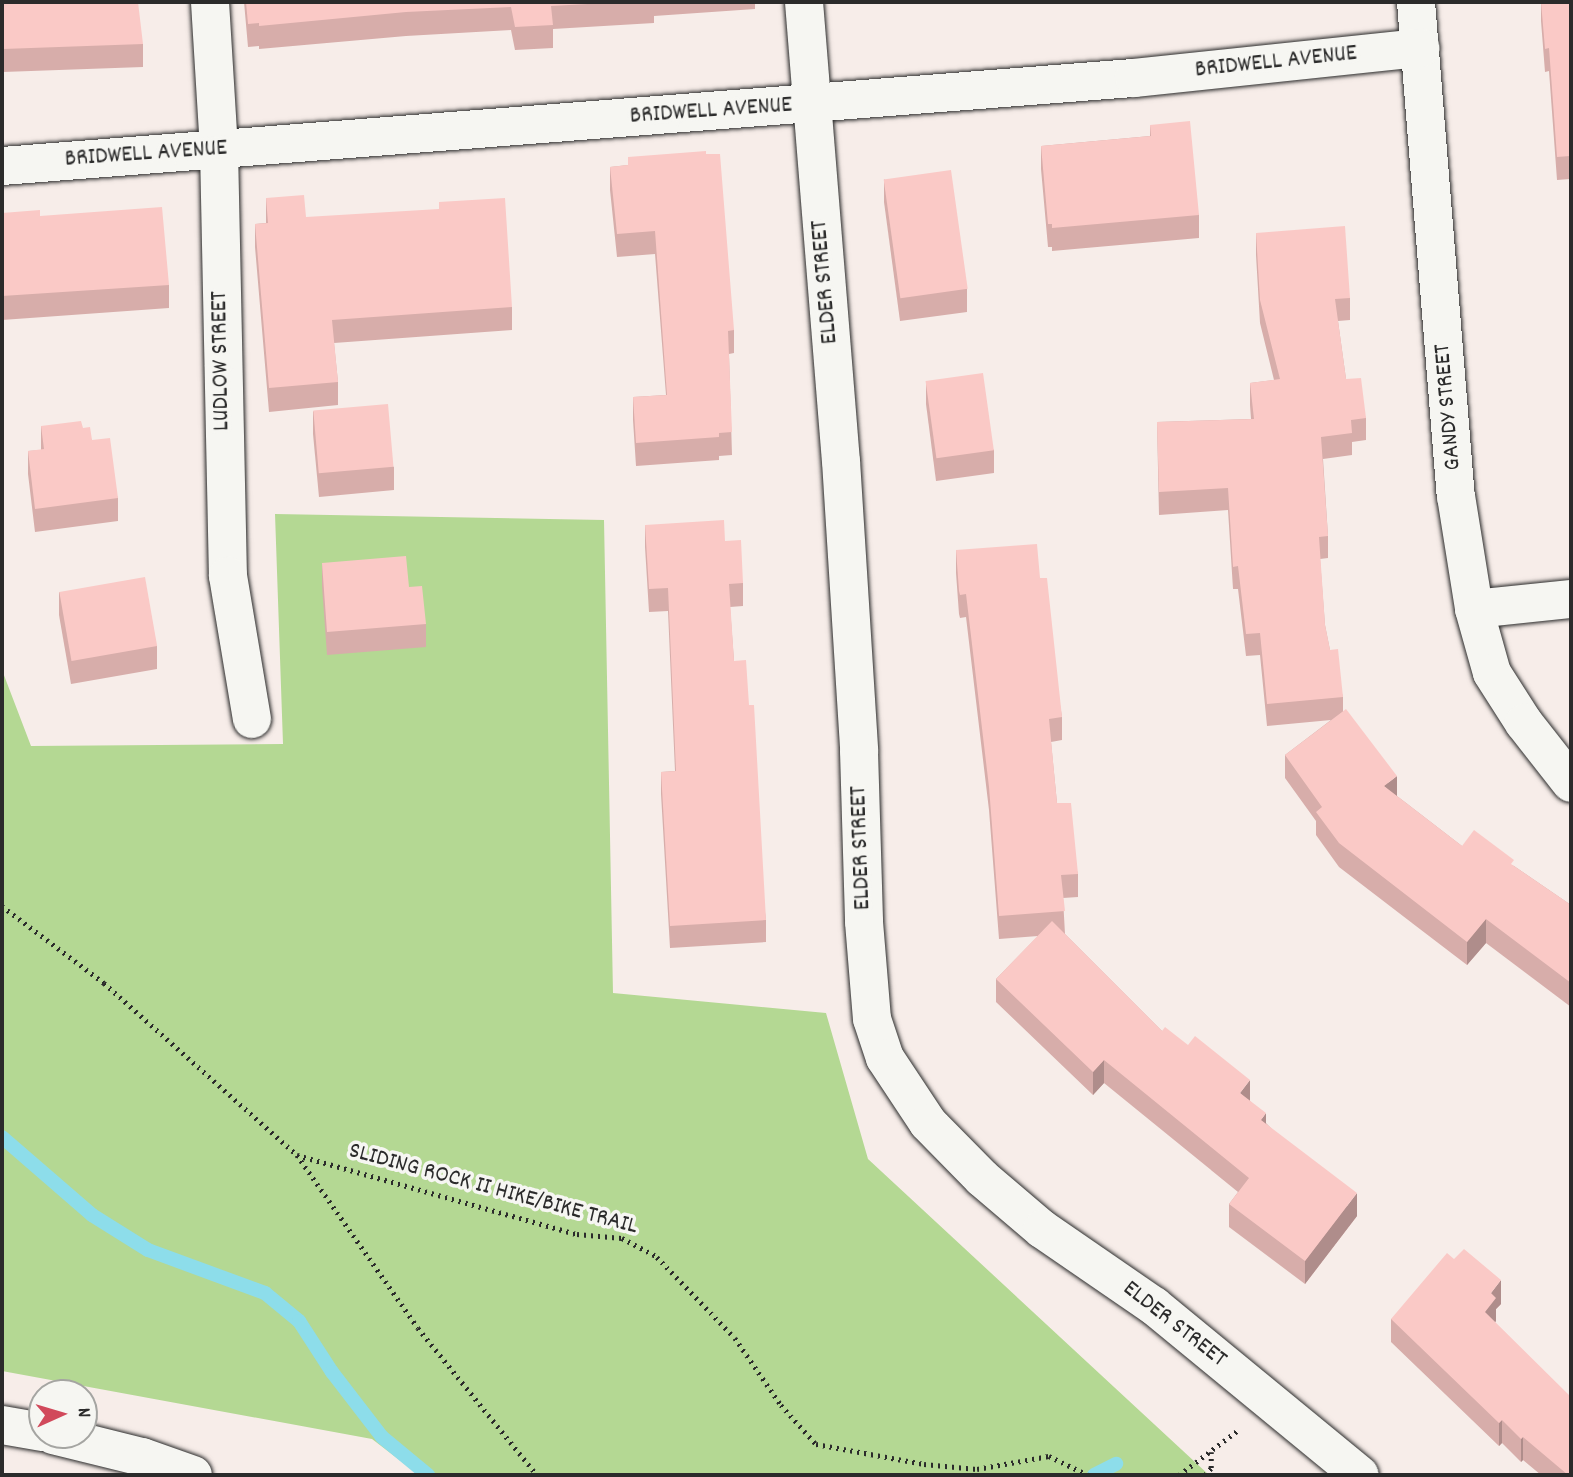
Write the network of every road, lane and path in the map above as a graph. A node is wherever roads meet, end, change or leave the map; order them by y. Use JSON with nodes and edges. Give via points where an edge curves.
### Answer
{"nodes":[{"id":1,"x":210,"y":2,"type":"edge"},
{"id":2,"x":804,"y":2,"type":"edge"},
{"id":3,"x":1416,"y":2,"type":"edge"},
{"id":4,"x":1420,"y":48,"type":"junction"},
{"id":5,"x":811,"y":105,"type":"junction"},
{"id":6,"x":219,"y":149,"type":"junction"},
{"id":7,"x":2,"y":166,"type":"edge"},
{"id":8,"x":1571,"y":599,"type":"edge"},
{"id":9,"x":1474,"y":609,"type":"junction"},
{"id":10,"x":251,"y":719,"type":"dead end"},
{"id":11,"x":1571,"y":783,"type":"edge"},
{"id":12,"x":2,"y":906,"type":"edge"},
{"id":13,"x":297,"y":1155,"type":"junction"},
{"id":14,"x":1272,"y":1403,"type":"junction"},
{"id":15,"x":2,"y":1425,"type":"edge"},
{"id":16,"x":28,"y":1430,"type":"edge"},
{"id":17,"x":98,"y":1446,"type":"edge"},
{"id":18,"x":1211,"y":1452,"type":"junction"},
{"id":19,"x":193,"y":1475,"type":"edge"},
{"id":20,"x":537,"y":1475,"type":"edge"},
{"id":21,"x":1088,"y":1475,"type":"edge"},
{"id":22,"x":1179,"y":1475,"type":"edge"},
{"id":23,"x":1205,"y":1475,"type":"edge"},
{"id":24,"x":1360,"y":1475,"type":"edge"}],
"edges":[{"from":1,"to":6,"type":"street","name":"LUDLOW STREET"},
{"from":2,"to":5,"type":"street","name":"ELDER STREET"},
{"from":3,"to":4,"type":"street","name":"GANDY STREET"},
{"from":4,"to":5,"type":"street","name":"BRIDWELL AVENUE"},
{"from":4,"to":9,"type":"street","name":"GANDY STREET","via":[[1456,496]]},
{"from":5,"to":6,"type":"street","name":"BRIDWELL AVENUE"},
{"from":5,"to":14,"type":"street","name":"ELDER STREET","via":[[841,461],[859,751],[864,922],[872,1019],[885,1058],[928,1123],[982,1178],[1042,1229],[1154,1306]]},
{"from":6,"to":7,"type":"street","name":"BRIDWELL AVENUE"},
{"from":6,"to":10,"type":"street","name":"LUDLOW STREET","via":[[228,576]]},
{"from":8,"to":9,"type":"street"},
{"from":9,"to":11,"type":"street","name":"GANDY STREET","via":[[1492,673]]},
{"from":12,"to":13,"type":"path","name":"SLIDING ROCK II HIKE/BIKE TRAIL","via":[[104,983]]},
{"from":13,"to":20,"type":"path","name":"SLIDING ROCK II HIKE/BIKE TRAIL","via":[[418,1328]]},
{"from":13,"to":21,"type":"path","name":"SLIDING ROCK II HIKE/BIKE TRAIL","via":[[577,1234],[622,1238],[657,1256],[735,1338],[781,1405],[816,1444],[977,1469],[1049,1456]]},
{"from":14,"to":18,"type":"path"},
{"from":14,"to":24,"type":"street","name":"ELDER STREET"},
{"from":15,"to":16,"type":"street"},
{"from":17,"to":19,"type":"street"},
{"from":18,"to":22,"type":"path"},
{"from":18,"to":23,"type":"path","via":[[1211,1468]]}]}
